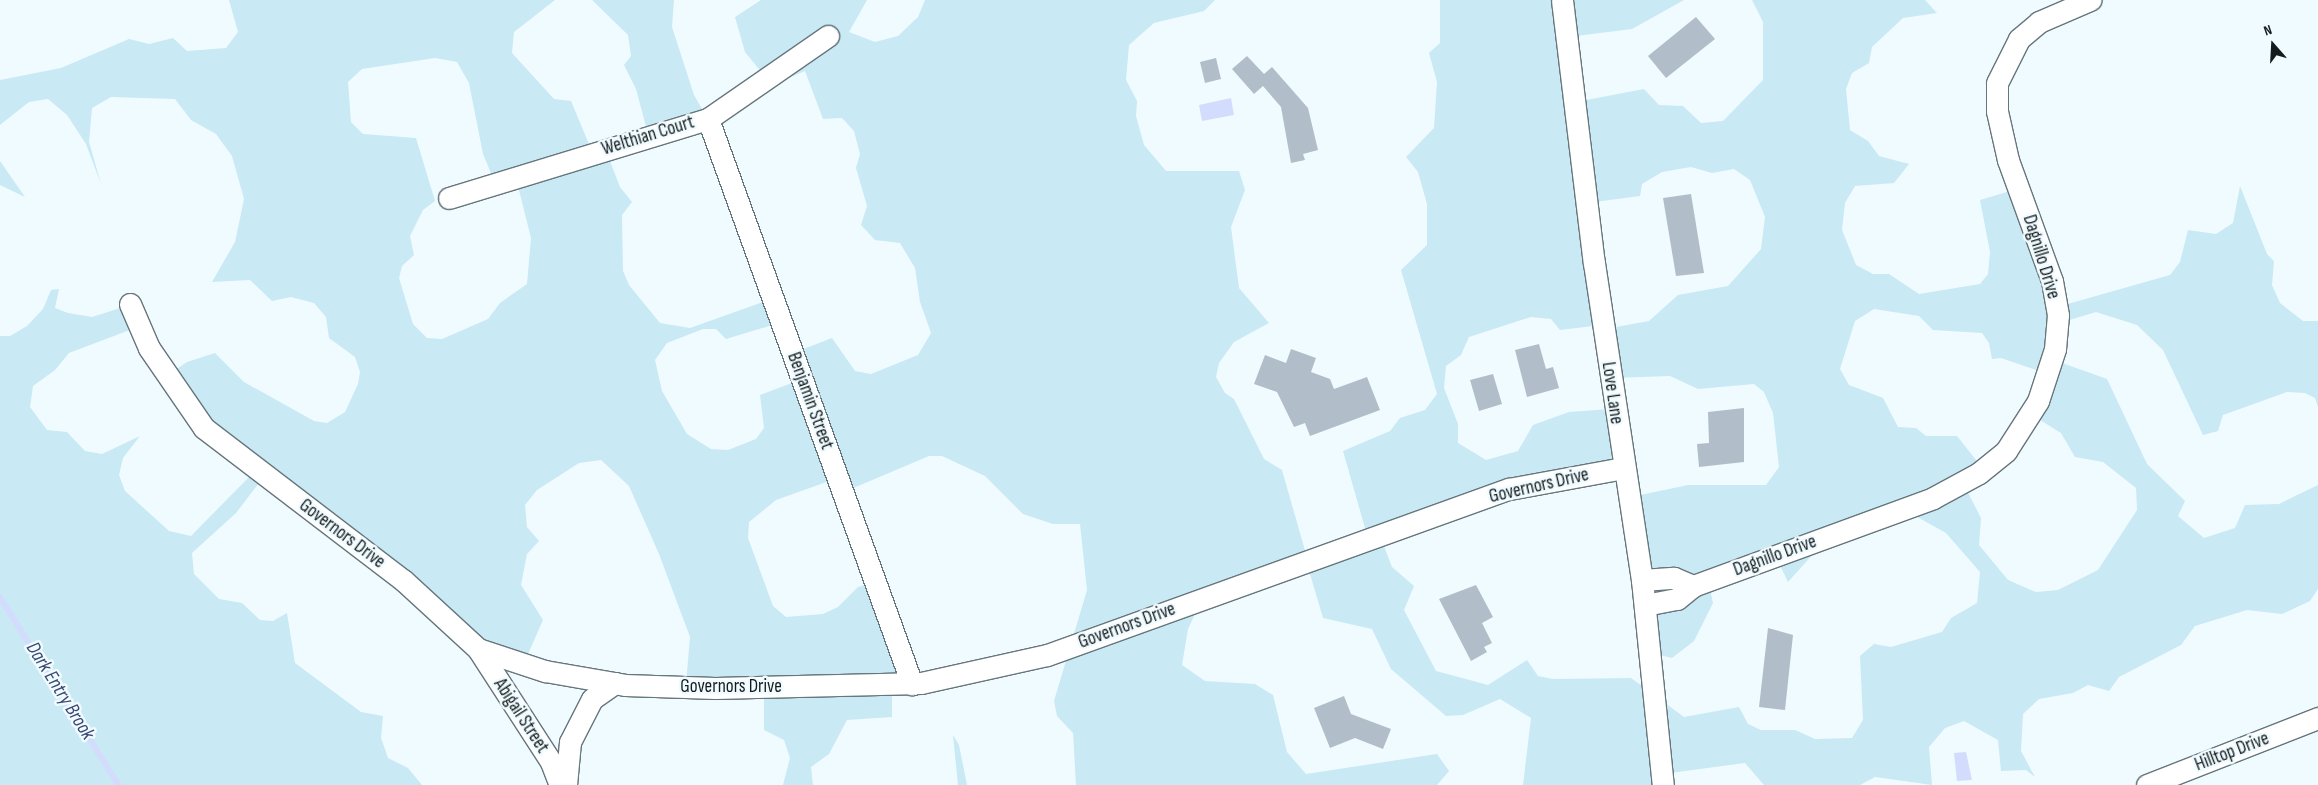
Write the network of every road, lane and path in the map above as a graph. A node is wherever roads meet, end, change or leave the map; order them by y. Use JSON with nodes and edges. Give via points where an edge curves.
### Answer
{"nodes":[{"id":1,"x":1562,"y":0,"type":"edge"},
{"id":2,"x":2090,"y":0,"type":"edge"},
{"id":3,"x":828,"y":36,"type":"dead end"},
{"id":4,"x":708,"y":118,"type":"junction"},
{"id":5,"x":449,"y":198,"type":"dead end"},
{"id":6,"x":130,"y":304,"type":"dead end"},
{"id":7,"x":1623,"y":468,"type":"junction"},
{"id":8,"x":1642,"y":580,"type":"junction"},
{"id":9,"x":1693,"y":586,"type":"junction"},
{"id":10,"x":1644,"y":605,"type":"junction"},
{"id":11,"x":478,"y":649,"type":"junction"},
{"id":12,"x":615,"y":683,"type":"junction"},
{"id":13,"x":912,"y":684,"type":"junction"},
{"id":14,"x":2318,"y":718,"type":"edge"},
{"id":15,"x":560,"y":785,"type":"edge"},
{"id":16,"x":566,"y":785,"type":"edge"},
{"id":17,"x":1663,"y":785,"type":"edge"},
{"id":18,"x":2147,"y":785,"type":"edge"}],
"edges":[{"from":1,"to":7,"type":"street","name":"Love Lane"},
{"from":2,"to":9,"type":"street","name":"Dagnillo Drive","via":[[2038,22],[2019,39],[1997,83],[1997,111],[2008,160],[2052,281],[2058,315],[2055,349],[2038,401],[2006,451],[1979,474],[1934,498]]},
{"from":3,"to":4,"type":"street","name":"Welthian Court"},
{"from":4,"to":5,"type":"street","name":"Welthian Court"},
{"from":4,"to":13,"type":"street","name":"Benjamin Street"},
{"from":6,"to":11,"type":"street","name":"Governors Drive","via":[[149,348],[204,428],[403,580]]},
{"from":7,"to":8,"type":"street","name":"Love Lane"},
{"from":7,"to":13,"type":"street","name":"Governors Drive","via":[[1509,490],[1047,655]]},
{"from":8,"to":9,"type":"street","via":[[1674,578]]},
{"from":8,"to":10,"type":"street","name":"Love Lane"},
{"from":9,"to":10,"type":"street","name":"Dagnillo Drive","via":[[1677,599]]},
{"from":10,"to":17,"type":"street","name":"Love Lane"},
{"from":11,"to":12,"type":"street","name":"Governors Drive","via":[[546,671]]},
{"from":11,"to":15,"type":"street","name":"Abigail Street","via":[[551,762]]},
{"from":12,"to":13,"type":"street","name":"Governors Drive","via":[[715,688]]},
{"from":12,"to":16,"type":"street","via":[[592,699],[570,742]]},
{"from":14,"to":18,"type":"street","name":"Hilltop Drive"}]}
